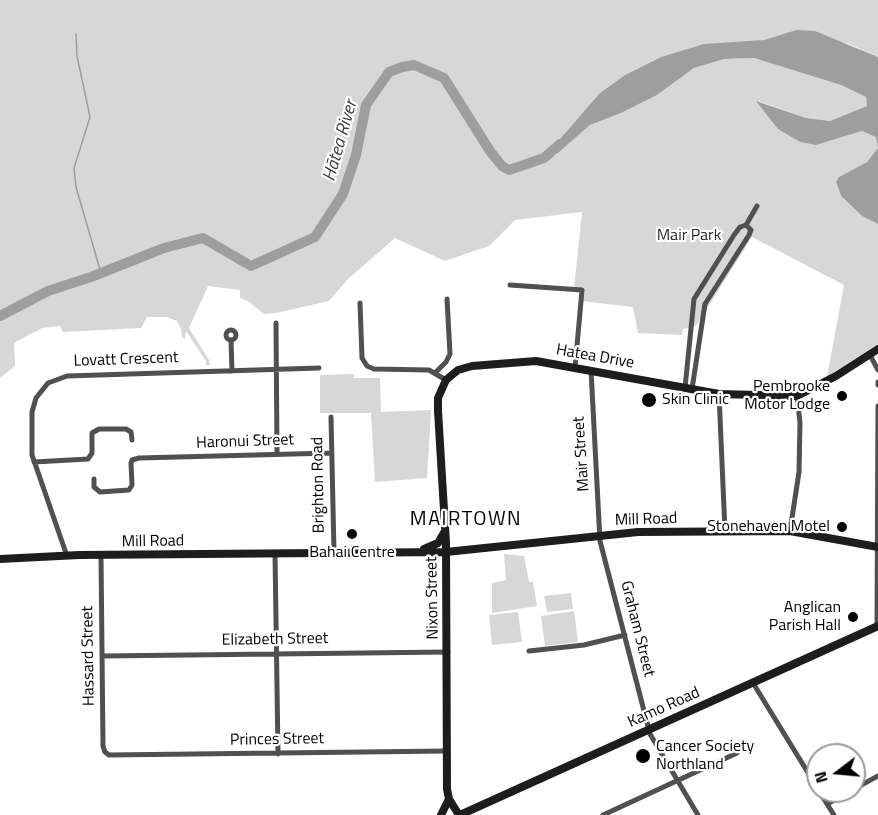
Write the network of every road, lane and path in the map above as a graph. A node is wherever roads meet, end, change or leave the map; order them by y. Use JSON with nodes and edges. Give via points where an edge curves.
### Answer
{"nodes":[{"id":1,"x":757,"y":206,"type":"dead end"},
{"id":2,"x":746,"y":225,"type":"junction"},
{"id":3,"x":510,"y":285,"type":"dead end"},
{"id":4,"x":447,"y":298,"type":"dead end"},
{"id":5,"x":360,"y":303,"type":"dead end"},
{"id":6,"x":276,"y":323,"type":"dead end"},
{"id":7,"x":231,"y":340,"type":"dead end"},
{"id":8,"x":878,"y":349,"type":"edge"},
{"id":9,"x":870,"y":355,"type":"junction"},
{"id":10,"x":319,"y":368,"type":"dead end"},
{"id":11,"x":576,"y":368,"type":"junction"},
{"id":12,"x":275,"y":370,"type":"junction"},
{"id":13,"x":591,"y":370,"type":"junction"},
{"id":14,"x":878,"y":370,"type":"edge"},
{"id":15,"x":232,"y":371,"type":"junction"},
{"id":16,"x":436,"y":372,"type":"junction"},
{"id":17,"x":446,"y":380,"type":"junction"},
{"id":18,"x":689,"y":388,"type":"junction"},
{"id":19,"x":719,"y":394,"type":"junction"},
{"id":20,"x":796,"y":396,"type":"junction"},
{"id":21,"x":878,"y":406,"type":"edge"},
{"id":22,"x":331,"y":417,"type":"dead end"},
{"id":23,"x":132,"y":440,"type":"dead end"},
{"id":24,"x":332,"y":453,"type":"junction"},
{"id":25,"x":277,"y":454,"type":"junction"},
{"id":26,"x":34,"y":462,"type":"junction"},
{"id":27,"x":94,"y":479,"type":"dead end"},
{"id":28,"x":445,"y":531,"type":"junction"},
{"id":29,"x":725,"y":531,"type":"junction"},
{"id":30,"x":790,"y":531,"type":"junction"},
{"id":31,"x":600,"y":536,"type":"junction"},
{"id":32,"x":878,"y":547,"type":"edge"},
{"id":33,"x":334,"y":552,"type":"junction"},
{"id":34,"x":414,"y":552,"type":"junction"},
{"id":35,"x":446,"y":552,"type":"junction"},
{"id":36,"x":275,"y":553,"type":"junction"},
{"id":37,"x":67,"y":556,"type":"junction"},
{"id":38,"x":101,"y":556,"type":"junction"},
{"id":39,"x":0,"y":559,"type":"edge"},
{"id":40,"x":878,"y":626,"type":"edge"},
{"id":41,"x":625,"y":635,"type":"junction"},
{"id":42,"x":529,"y":651,"type":"dead end"},
{"id":43,"x":447,"y":652,"type":"junction"},
{"id":44,"x":277,"y":654,"type":"junction"},
{"id":45,"x":102,"y":656,"type":"junction"},
{"id":46,"x":753,"y":682,"type":"junction"},
{"id":47,"x":649,"y":730,"type":"junction"},
{"id":48,"x":447,"y":751,"type":"junction"},
{"id":49,"x":737,"y":753,"type":"dead end"},
{"id":50,"x":107,"y":754,"type":"joint"},
{"id":51,"x":278,"y":754,"type":"junction"},
{"id":52,"x":806,"y":769,"type":"edge"},
{"id":53,"x":677,"y":781,"type":"junction"},
{"id":54,"x":449,"y":799,"type":"junction"},
{"id":55,"x":827,"y":804,"type":"edge"},
{"id":56,"x":441,"y":815,"type":"edge"},
{"id":57,"x":460,"y":815,"type":"edge"},
{"id":58,"x":603,"y":815,"type":"edge"},
{"id":59,"x":698,"y":815,"type":"edge"},
{"id":60,"x":834,"y":815,"type":"edge"}],
"edges":[{"from":1,"to":2,"type":"street"},
{"from":2,"to":18,"type":"street","via":[[750,233],[705,304]]},
{"from":2,"to":18,"type":"street","via":[[734,235],[694,299]]},
{"from":3,"to":11,"type":"street","via":[[582,290]]},
{"from":4,"to":16,"type":"street","via":[[450,354]]},
{"from":5,"to":16,"type":"street","via":[[362,358],[367,366]]},
{"from":6,"to":12,"type":"street"},
{"from":7,"to":15,"type":"street"},
{"from":8,"to":9,"type":"main road","name":"Hatea Drive"},
{"from":9,"to":14,"type":"street"},
{"from":9,"to":20,"type":"main road","name":"Hatea Drive"},
{"from":10,"to":12,"type":"street","name":"Lovatt Crescent"},
{"from":11,"to":13,"type":"main road","name":"Hatea Drive"},
{"from":11,"to":17,"type":"main road","name":"Hatea Drive","via":[[536,361],[478,365],[458,370]]},
{"from":12,"to":15,"type":"street","name":"Lovatt Crescent"},
{"from":12,"to":25,"type":"street"},
{"from":13,"to":18,"type":"main road","name":"Hatea Drive"},
{"from":13,"to":31,"type":"street","name":"Mair Street"},
{"from":15,"to":26,"type":"street","name":"Lovatt Crescent","via":[[57,378],[44,387],[33,404]]},
{"from":16,"to":17,"type":"street"},
{"from":17,"to":28,"type":"main road","name":"Nixon Street","via":[[438,404]]},
{"from":18,"to":19,"type":"main road","name":"Hatea Drive"},
{"from":19,"to":20,"type":"main road","name":"Hatea Drive"},
{"from":19,"to":29,"type":"street"},
{"from":20,"to":30,"type":"street","via":[[799,472]]},
{"from":21,"to":32,"type":"street"},
{"from":22,"to":24,"type":"street","name":"Brighton Road"},
{"from":23,"to":26,"type":"street","via":[[126,429],[99,429],[92,433],[92,453],[88,459]]},
{"from":24,"to":25,"type":"street","name":"Haronui Street"},
{"from":24,"to":33,"type":"street","name":"Brighton Road"},
{"from":25,"to":27,"type":"street","name":"Haronui Street","via":[[132,460],[132,486],[126,491],[100,492],[95,489]]},
{"from":26,"to":37,"type":"street","name":"Lovatt Crescent"},
{"from":28,"to":34,"type":"main road","name":"Mill Road","via":[[436,545]]},
{"from":28,"to":35,"type":"main road","name":"Nixon Street"},
{"from":29,"to":30,"type":"main road","name":"Mill Road"},
{"from":29,"to":31,"type":"main road","name":"Mill Road"},
{"from":30,"to":32,"type":"main road","name":"Mill Road"},
{"from":31,"to":35,"type":"main road","name":"Mill Road"},
{"from":31,"to":41,"type":"street","name":"Graham Street"},
{"from":32,"to":40,"type":"street"},
{"from":33,"to":34,"type":"main road","name":"Mill Road"},
{"from":33,"to":36,"type":"main road","name":"Mill Road"},
{"from":34,"to":35,"type":"main road","name":"Mill Road"},
{"from":35,"to":43,"type":"main road","name":"Nixon Street"},
{"from":36,"to":38,"type":"main road","name":"Mill Road"},
{"from":36,"to":44,"type":"street"},
{"from":37,"to":38,"type":"main road","name":"Mill Road"},
{"from":37,"to":39,"type":"main road","name":"Mill Road"},
{"from":38,"to":45,"type":"street","name":"Hassard Street"},
{"from":40,"to":46,"type":"main road","name":"Kamo Road"},
{"from":41,"to":42,"type":"street","via":[[584,645]]},
{"from":41,"to":47,"type":"street","name":"Graham Street"},
{"from":43,"to":44,"type":"street","name":"Elizabeth Street"},
{"from":43,"to":48,"type":"main road","name":"Nixon Street"},
{"from":44,"to":45,"type":"street","name":"Elizabeth Street"},
{"from":44,"to":51,"type":"street"},
{"from":45,"to":50,"type":"street","name":"Hassard Street","via":[[103,746]]},
{"from":46,"to":47,"type":"main road","name":"Kamo Road"},
{"from":46,"to":52,"type":"street"},
{"from":47,"to":53,"type":"street","name":"Graham Street"},
{"from":47,"to":57,"type":"main road","name":"Kamo Road"},
{"from":48,"to":51,"type":"street","name":"Princes Street"},
{"from":48,"to":54,"type":"main road","name":"Nixon Street"},
{"from":49,"to":53,"type":"street"},
{"from":50,"to":51,"type":"street","name":"Princes Street"},
{"from":53,"to":58,"type":"street"},
{"from":53,"to":59,"type":"street","name":"Graham Street"},
{"from":54,"to":56,"type":"main road"},
{"from":54,"to":57,"type":"main road","name":"Nixon Street"},
{"from":55,"to":60,"type":"street"}]}
